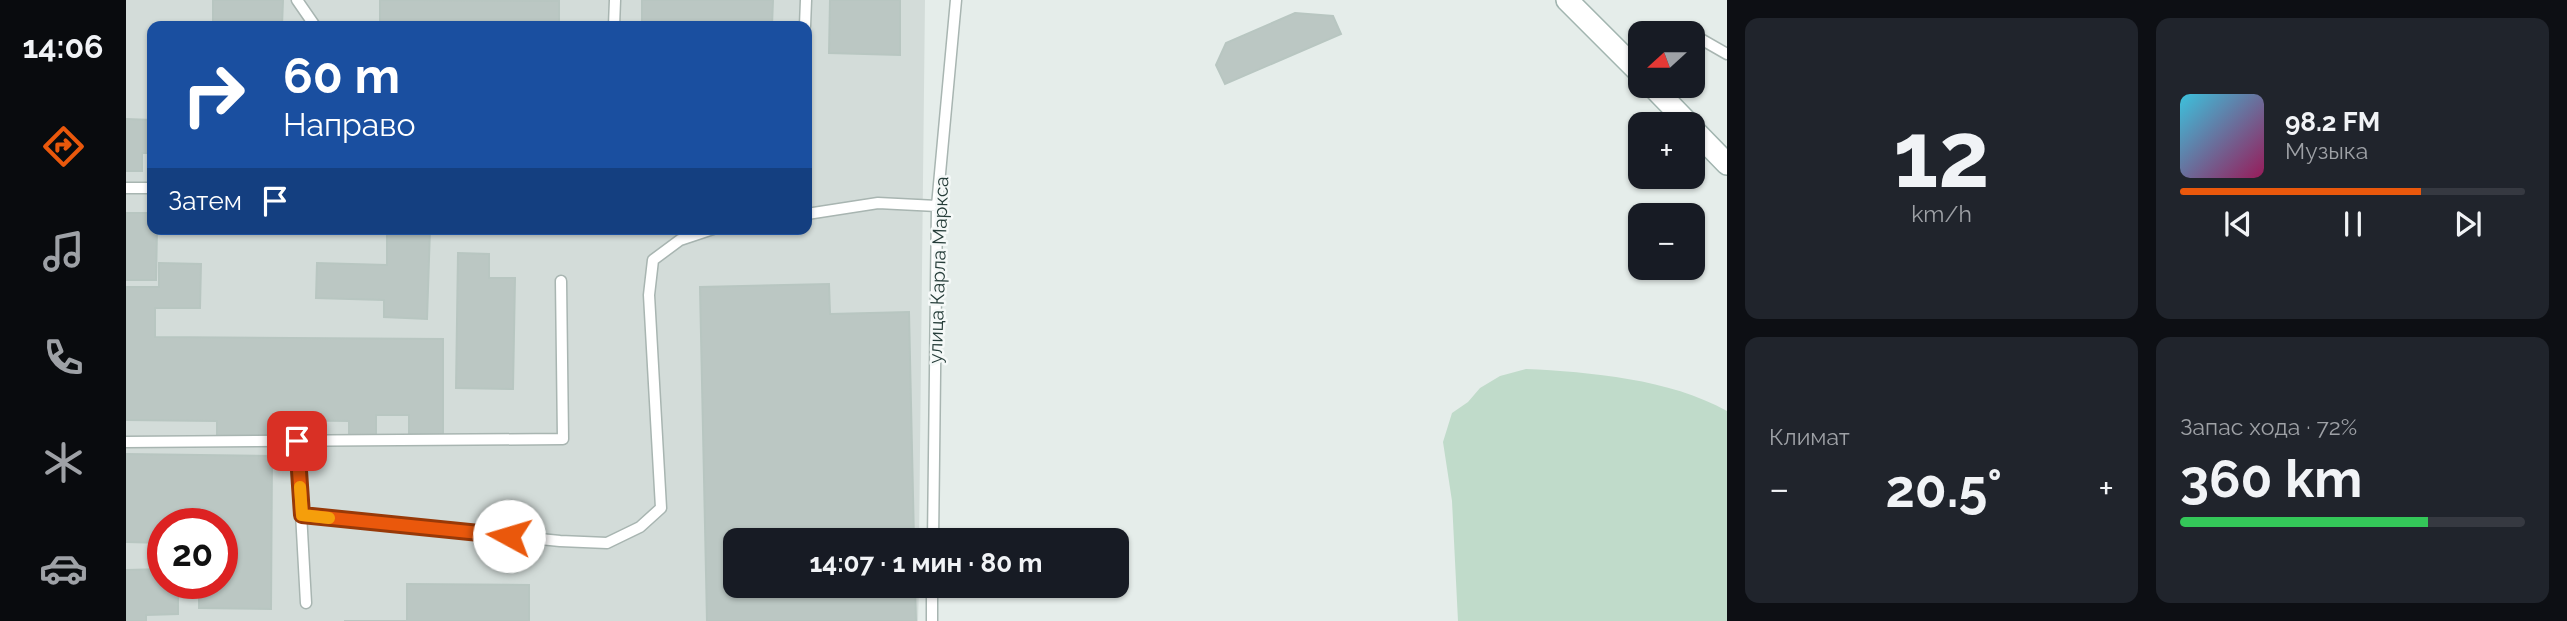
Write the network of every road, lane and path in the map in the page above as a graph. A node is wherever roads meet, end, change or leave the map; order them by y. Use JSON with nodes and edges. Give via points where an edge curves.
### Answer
{"nodes":[{"id":1,"x":297,"y":0,"type":"edge"},
{"id":2,"x":615,"y":0,"type":"edge"},
{"id":3,"x":806,"y":0,"type":"edge"},
{"id":4,"x":956,"y":0,"type":"edge"},
{"id":5,"x":1567,"y":0,"type":"edge"},
{"id":6,"x":311,"y":21,"type":"edge"},
{"id":7,"x":614,"y":21,"type":"edge"},
{"id":8,"x":805,"y":21,"type":"edge"},
{"id":9,"x":1705,"y":41,"type":"edge"},
{"id":10,"x":1628,"y":48,"type":"edge"},
{"id":11,"x":1727,"y":54,"type":"edge"},
{"id":12,"x":1663,"y":98,"type":"edge"},
{"id":13,"x":1677,"y":112,"type":"edge"},
{"id":14,"x":1705,"y":141,"type":"edge"},
{"id":15,"x":1727,"y":164,"type":"edge"},
{"id":16,"x":126,"y":188,"type":"edge"},
{"id":17,"x":147,"y":188,"type":"edge"},
{"id":18,"x":937,"y":206,"type":"junction"},
{"id":19,"x":812,"y":213,"type":"edge"},
{"id":20,"x":695,"y":235,"type":"edge"},
{"id":21,"x":561,"y":281,"type":"dead end"},
{"id":22,"x":297,"y":441,"type":"junction"},
{"id":23,"x":126,"y":442,"type":"edge"},
{"id":24,"x":302,"y":515,"type":"junction"},
{"id":25,"x":933,"y":528,"type":"edge"},
{"id":26,"x":932,"y":598,"type":"edge"},
{"id":27,"x":306,"y":603,"type":"dead end"},
{"id":28,"x":932,"y":621,"type":"edge"}],
"edges":[{"from":1,"to":6,"type":"lane"},
{"from":2,"to":7,"type":"lane"},
{"from":3,"to":8,"type":"lane"},
{"from":4,"to":18,"type":"lane","name":"улица Карла Маркса"},
{"from":5,"to":10,"type":"street"},
{"from":9,"to":11,"type":"lane"},
{"from":12,"to":13,"type":"street"},
{"from":14,"to":15,"type":"street"},
{"from":16,"to":17,"type":"lane"},
{"from":18,"to":19,"type":"lane","via":[[878,203]]},
{"from":18,"to":25,"type":"lane","name":"улица Карла Маркса"},
{"from":20,"to":24,"type":"lane","via":[[653,260],[649,295],[661,508],[640,527],[607,543]]},
{"from":21,"to":22,"type":"lane","via":[[563,439]]},
{"from":22,"to":23,"type":"lane"},
{"from":22,"to":24,"type":"lane"},
{"from":24,"to":27,"type":"lane"},
{"from":26,"to":28,"type":"lane"}]}
